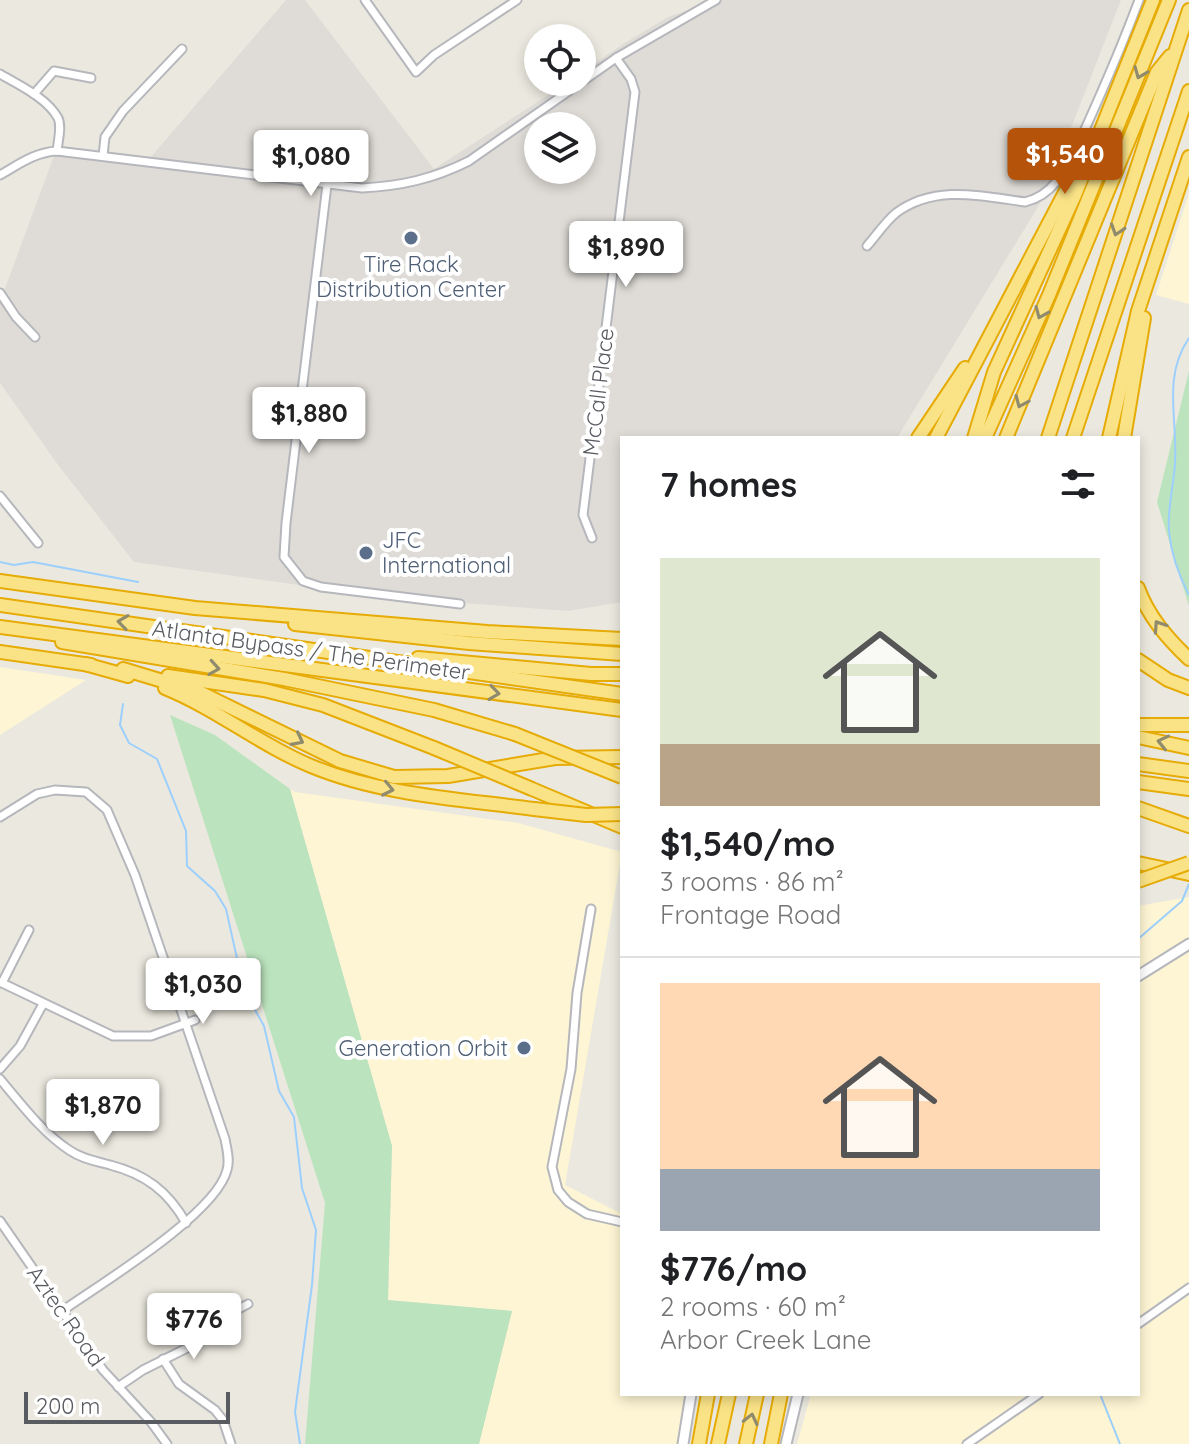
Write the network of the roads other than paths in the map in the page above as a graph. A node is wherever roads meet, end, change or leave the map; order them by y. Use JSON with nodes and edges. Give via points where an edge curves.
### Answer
{"nodes":[{"id":1,"x":365,"y":0,"type":"edge"},
{"id":2,"x":517,"y":0,"type":"edge"},
{"id":3,"x":716,"y":0,"type":"edge"},
{"id":4,"x":1139,"y":0,"type":"edge"},
{"id":5,"x":1153,"y":0,"type":"edge"},
{"id":6,"x":1169,"y":0,"type":"edge"},
{"id":7,"x":1189,"y":10,"type":"edge"},
{"id":8,"x":1146,"y":20,"type":"junction"},
{"id":9,"x":182,"y":49,"type":"dead end"},
{"id":10,"x":1176,"y":49,"type":"junction"},
{"id":11,"x":616,"y":58,"type":"junction"},
{"id":12,"x":0,"y":74,"type":"edge"},
{"id":13,"x":91,"y":78,"type":"dead end"},
{"id":14,"x":1189,"y":91,"type":"edge"},
{"id":15,"x":34,"y":94,"type":"junction"},
{"id":16,"x":57,"y":151,"type":"junction"},
{"id":17,"x":103,"y":156,"type":"junction"},
{"id":18,"x":1188,"y":160,"type":"edge"},
{"id":19,"x":0,"y":175,"type":"edge"},
{"id":20,"x":327,"y":185,"type":"junction"},
{"id":21,"x":867,"y":246,"type":"dead end"},
{"id":22,"x":1156,"y":256,"type":"junction"},
{"id":23,"x":1014,"y":291,"type":"junction"},
{"id":24,"x":0,"y":293,"type":"edge"},
{"id":25,"x":35,"y":337,"type":"dead end"},
{"id":26,"x":1136,"y":367,"type":"junction"},
{"id":27,"x":1083,"y":409,"type":"junction"},
{"id":28,"x":981,"y":435,"type":"edge"},
{"id":29,"x":920,"y":436,"type":"edge"},
{"id":30,"x":937,"y":436,"type":"edge"},
{"id":31,"x":1007,"y":436,"type":"edge"},
{"id":32,"x":1049,"y":436,"type":"edge"},
{"id":33,"x":1074,"y":436,"type":"edge"},
{"id":34,"x":1081,"y":436,"type":"edge"},
{"id":35,"x":1109,"y":436,"type":"edge"},
{"id":36,"x":1124,"y":436,"type":"edge"},
{"id":37,"x":1130,"y":436,"type":"edge"},
{"id":38,"x":0,"y":496,"type":"edge"},
{"id":39,"x":592,"y":538,"type":"dead end"},
{"id":40,"x":38,"y":543,"type":"dead end"},
{"id":41,"x":0,"y":582,"type":"edge"},
{"id":42,"x":1140,"y":593,"type":"edge"},
{"id":43,"x":460,"y":604,"type":"dead end"},
{"id":44,"x":0,"y":605,"type":"edge"},
{"id":45,"x":195,"y":608,"type":"junction"},
{"id":46,"x":0,"y":628,"type":"edge"},
{"id":47,"x":620,"y":636,"type":"edge"},
{"id":48,"x":536,"y":647,"type":"junction"},
{"id":49,"x":311,"y":648,"type":"junction"},
{"id":50,"x":620,"y":648,"type":"edge"},
{"id":51,"x":0,"y":652,"type":"edge"},
{"id":52,"x":620,"y":654,"type":"edge"},
{"id":53,"x":1189,"y":659,"type":"edge"},
{"id":54,"x":1140,"y":661,"type":"edge"},
{"id":55,"x":85,"y":664,"type":"junction"},
{"id":56,"x":123,"y":669,"type":"junction"},
{"id":57,"x":620,"y":674,"type":"edge"},
{"id":58,"x":1189,"y":688,"type":"edge"},
{"id":59,"x":620,"y":694,"type":"edge"},
{"id":60,"x":620,"y":710,"type":"edge"},
{"id":61,"x":1140,"y":725,"type":"edge"},
{"id":62,"x":1189,"y":725,"type":"edge"},
{"id":63,"x":1140,"y":737,"type":"edge"},
{"id":64,"x":1189,"y":748,"type":"edge"},
{"id":65,"x":620,"y":757,"type":"edge"},
{"id":66,"x":1140,"y":764,"type":"edge"},
{"id":67,"x":1189,"y":771,"type":"edge"},
{"id":68,"x":620,"y":776,"type":"edge"},
{"id":69,"x":1140,"y":782,"type":"edge"},
{"id":70,"x":1189,"y":789,"type":"edge"},
{"id":71,"x":1140,"y":809,"type":"edge"},
{"id":72,"x":620,"y":814,"type":"edge"},
{"id":73,"x":0,"y":817,"type":"edge"},
{"id":74,"x":620,"y":826,"type":"edge"},
{"id":75,"x":1189,"y":826,"type":"edge"},
{"id":76,"x":1140,"y":863,"type":"edge"},
{"id":77,"x":1189,"y":863,"type":"edge"},
{"id":78,"x":1189,"y":874,"type":"edge"},
{"id":79,"x":1140,"y":880,"type":"edge"},
{"id":80,"x":591,"y":909,"type":"dead end"},
{"id":81,"x":29,"y":930,"type":"dead end"},
{"id":82,"x":1189,"y":944,"type":"edge"},
{"id":83,"x":1140,"y":975,"type":"edge"},
{"id":84,"x":1,"y":983,"type":"edge"},
{"id":85,"x":43,"y":1004,"type":"junction"},
{"id":86,"x":195,"y":1020,"type":"dead end"},
{"id":87,"x":185,"y":1023,"type":"junction"},
{"id":88,"x":0,"y":1069,"type":"edge"},
{"id":89,"x":0,"y":1079,"type":"edge"},
{"id":90,"x":0,"y":1221,"type":"edge"},
{"id":91,"x":620,"y":1222,"type":"edge"},
{"id":92,"x":186,"y":1223,"type":"junction"},
{"id":93,"x":1189,"y":1288,"type":"edge"},
{"id":94,"x":248,"y":1304,"type":"dead end"},
{"id":95,"x":62,"y":1311,"type":"junction"},
{"id":96,"x":1140,"y":1323,"type":"edge"},
{"id":97,"x":163,"y":1359,"type":"junction"},
{"id":98,"x":118,"y":1387,"type":"junction"},
{"id":99,"x":691,"y":1396,"type":"edge"},
{"id":100,"x":708,"y":1396,"type":"edge"},
{"id":101,"x":729,"y":1396,"type":"edge"},
{"id":102,"x":757,"y":1396,"type":"edge"},
{"id":103,"x":781,"y":1396,"type":"edge"},
{"id":104,"x":798,"y":1396,"type":"edge"},
{"id":105,"x":1036,"y":1396,"type":"edge"},
{"id":106,"x":167,"y":1444,"type":"edge"},
{"id":107,"x":231,"y":1444,"type":"edge"},
{"id":108,"x":683,"y":1444,"type":"edge"},
{"id":109,"x":699,"y":1444,"type":"edge"},
{"id":110,"x":718,"y":1444,"type":"edge"},
{"id":111,"x":746,"y":1444,"type":"edge"},
{"id":112,"x":771,"y":1444,"type":"edge"},
{"id":113,"x":786,"y":1444,"type":"edge"},
{"id":114,"x":967,"y":1444,"type":"edge"}],
"edges":[{"from":1,"to":2,"type":"street","via":[[416,72]]},
{"from":3,"to":11,"type":"street"},
{"from":4,"to":21,"type":"street","via":[[1104,87],[1050,189],[1025,202],[964,193],[930,197],[895,214]]},
{"from":5,"to":8,"type":"highway"},
{"from":6,"to":28,"type":"highway","one_way":true,"via":[[1049,295]]},
{"from":7,"to":10,"type":"highway"},
{"from":8,"to":23,"type":"highway"},
{"from":8,"to":28,"type":"highway","via":[[1075,195],[994,372]]},
{"from":9,"to":17,"type":"street","via":[[123,111],[105,137]]},
{"from":10,"to":31,"type":"highway","one_way":true,"via":[[1157,72]]},
{"from":10,"to":32,"type":"highway","one_way":true},
{"from":11,"to":20,"type":"street","via":[[447,172],[396,187]]},
{"from":11,"to":39,"type":"street","name":"McCall Place","via":[[635,92],[583,515]]},
{"from":12,"to":15,"type":"street"},
{"from":13,"to":15,"type":"street","via":[[54,71]]},
{"from":14,"to":27,"type":"highway"},
{"from":15,"to":16,"type":"street","via":[[60,121]]},
{"from":16,"to":17,"type":"street"},
{"from":16,"to":19,"type":"street","via":[[32,156]]},
{"from":17,"to":20,"type":"street"},
{"from":18,"to":22,"type":"highway"},
{"from":20,"to":43,"type":"street","via":[[284,557],[303,581],[321,587]]},
{"from":22,"to":26,"type":"highway"},
{"from":22,"to":35,"type":"highway"},
{"from":23,"to":29,"type":"highway"},
{"from":23,"to":30,"type":"highway"},
{"from":24,"to":25,"type":"street"},
{"from":26,"to":36,"type":"highway"},
{"from":26,"to":37,"type":"highway"},
{"from":27,"to":33,"type":"highway"},
{"from":27,"to":34,"type":"highway"},
{"from":38,"to":40,"type":"street"},
{"from":41,"to":45,"type":"highway"},
{"from":53,"to":42,"type":"highway","one_way":true,"via":[[1167,638]]},
{"from":49,"to":44,"type":"highway","name":"Atlanta Bypass / The Perimeter","one_way":true},
{"from":45,"to":47,"type":"highway"},
{"from":45,"to":48,"type":"highway","via":[[293,624]]},
{"from":46,"to":60,"type":"highway","name":"Atlanta Bypass / The Perimeter","one_way":true},
{"from":46,"to":68,"type":"highway","one_way":true,"bridge":true,"via":[[434,710],[515,734]]},
{"from":48,"to":50,"type":"highway"},
{"from":48,"to":52,"type":"highway"},
{"from":49,"to":57,"type":"highway"},
{"from":49,"to":59,"type":"highway","name":"Atlanta Bypass / The Perimeter"},
{"from":51,"to":55,"type":"highway"},
{"from":54,"to":58,"type":"highway"},
{"from":55,"to":56,"type":"highway"},
{"from":55,"to":72,"type":"highway","one_way":true,"bridge":true,"via":[[188,698],[271,747],[332,775],[391,790],[586,815]]},
{"from":56,"to":65,"type":"highway","one_way":true,"via":[[199,692],[340,761],[394,777],[448,776],[555,758]]},
{"from":56,"to":74,"type":"highway","bridge":true,"via":[[264,690],[323,705]]},
{"from":61,"to":62,"type":"highway"},
{"from":64,"to":63,"type":"highway","one_way":true},
{"from":66,"to":67,"type":"highway"},
{"from":69,"to":70,"type":"highway"},
{"from":71,"to":75,"type":"highway"},
{"from":73,"to":87,"type":"street","via":[[37,794],[55,790],[86,792],[107,810]]},
{"from":76,"to":78,"type":"highway"},
{"from":77,"to":79,"type":"highway","bridge":true},
{"from":80,"to":91,"type":"street","via":[[571,1069],[552,1167],[558,1190],[568,1202],[587,1214]]},
{"from":81,"to":84,"type":"street"},
{"from":82,"to":83,"type":"street"},
{"from":84,"to":85,"type":"street"},
{"from":85,"to":87,"type":"street","via":[[113,1036],[151,1036]]},
{"from":85,"to":88,"type":"street"},
{"from":86,"to":87,"type":"street"},
{"from":87,"to":92,"type":"street","via":[[228,1158],[219,1186]]},
{"from":89,"to":92,"type":"street","via":[[68,1150],[142,1176],[166,1194]]},
{"from":90,"to":95,"type":"street","name":"Aztec Road"},
{"from":92,"to":95,"type":"street"},
{"from":93,"to":96,"type":"street"},
{"from":94,"to":97,"type":"street","via":[[220,1319],[195,1344]]},
{"from":95,"to":98,"type":"street","name":"Aztec Road"},
{"from":97,"to":98,"type":"street"},
{"from":97,"to":107,"type":"street","via":[[179,1384],[215,1410]]},
{"from":98,"to":106,"type":"street","name":"Aztec Road"},
{"from":99,"to":108,"type":"street"},
{"from":100,"to":109,"type":"highway"},
{"from":101,"to":110,"type":"highway"},
{"from":111,"to":102,"type":"highway","one_way":true},
{"from":103,"to":112,"type":"highway"},
{"from":104,"to":113,"type":"street"},
{"from":105,"to":114,"type":"street"}]}
